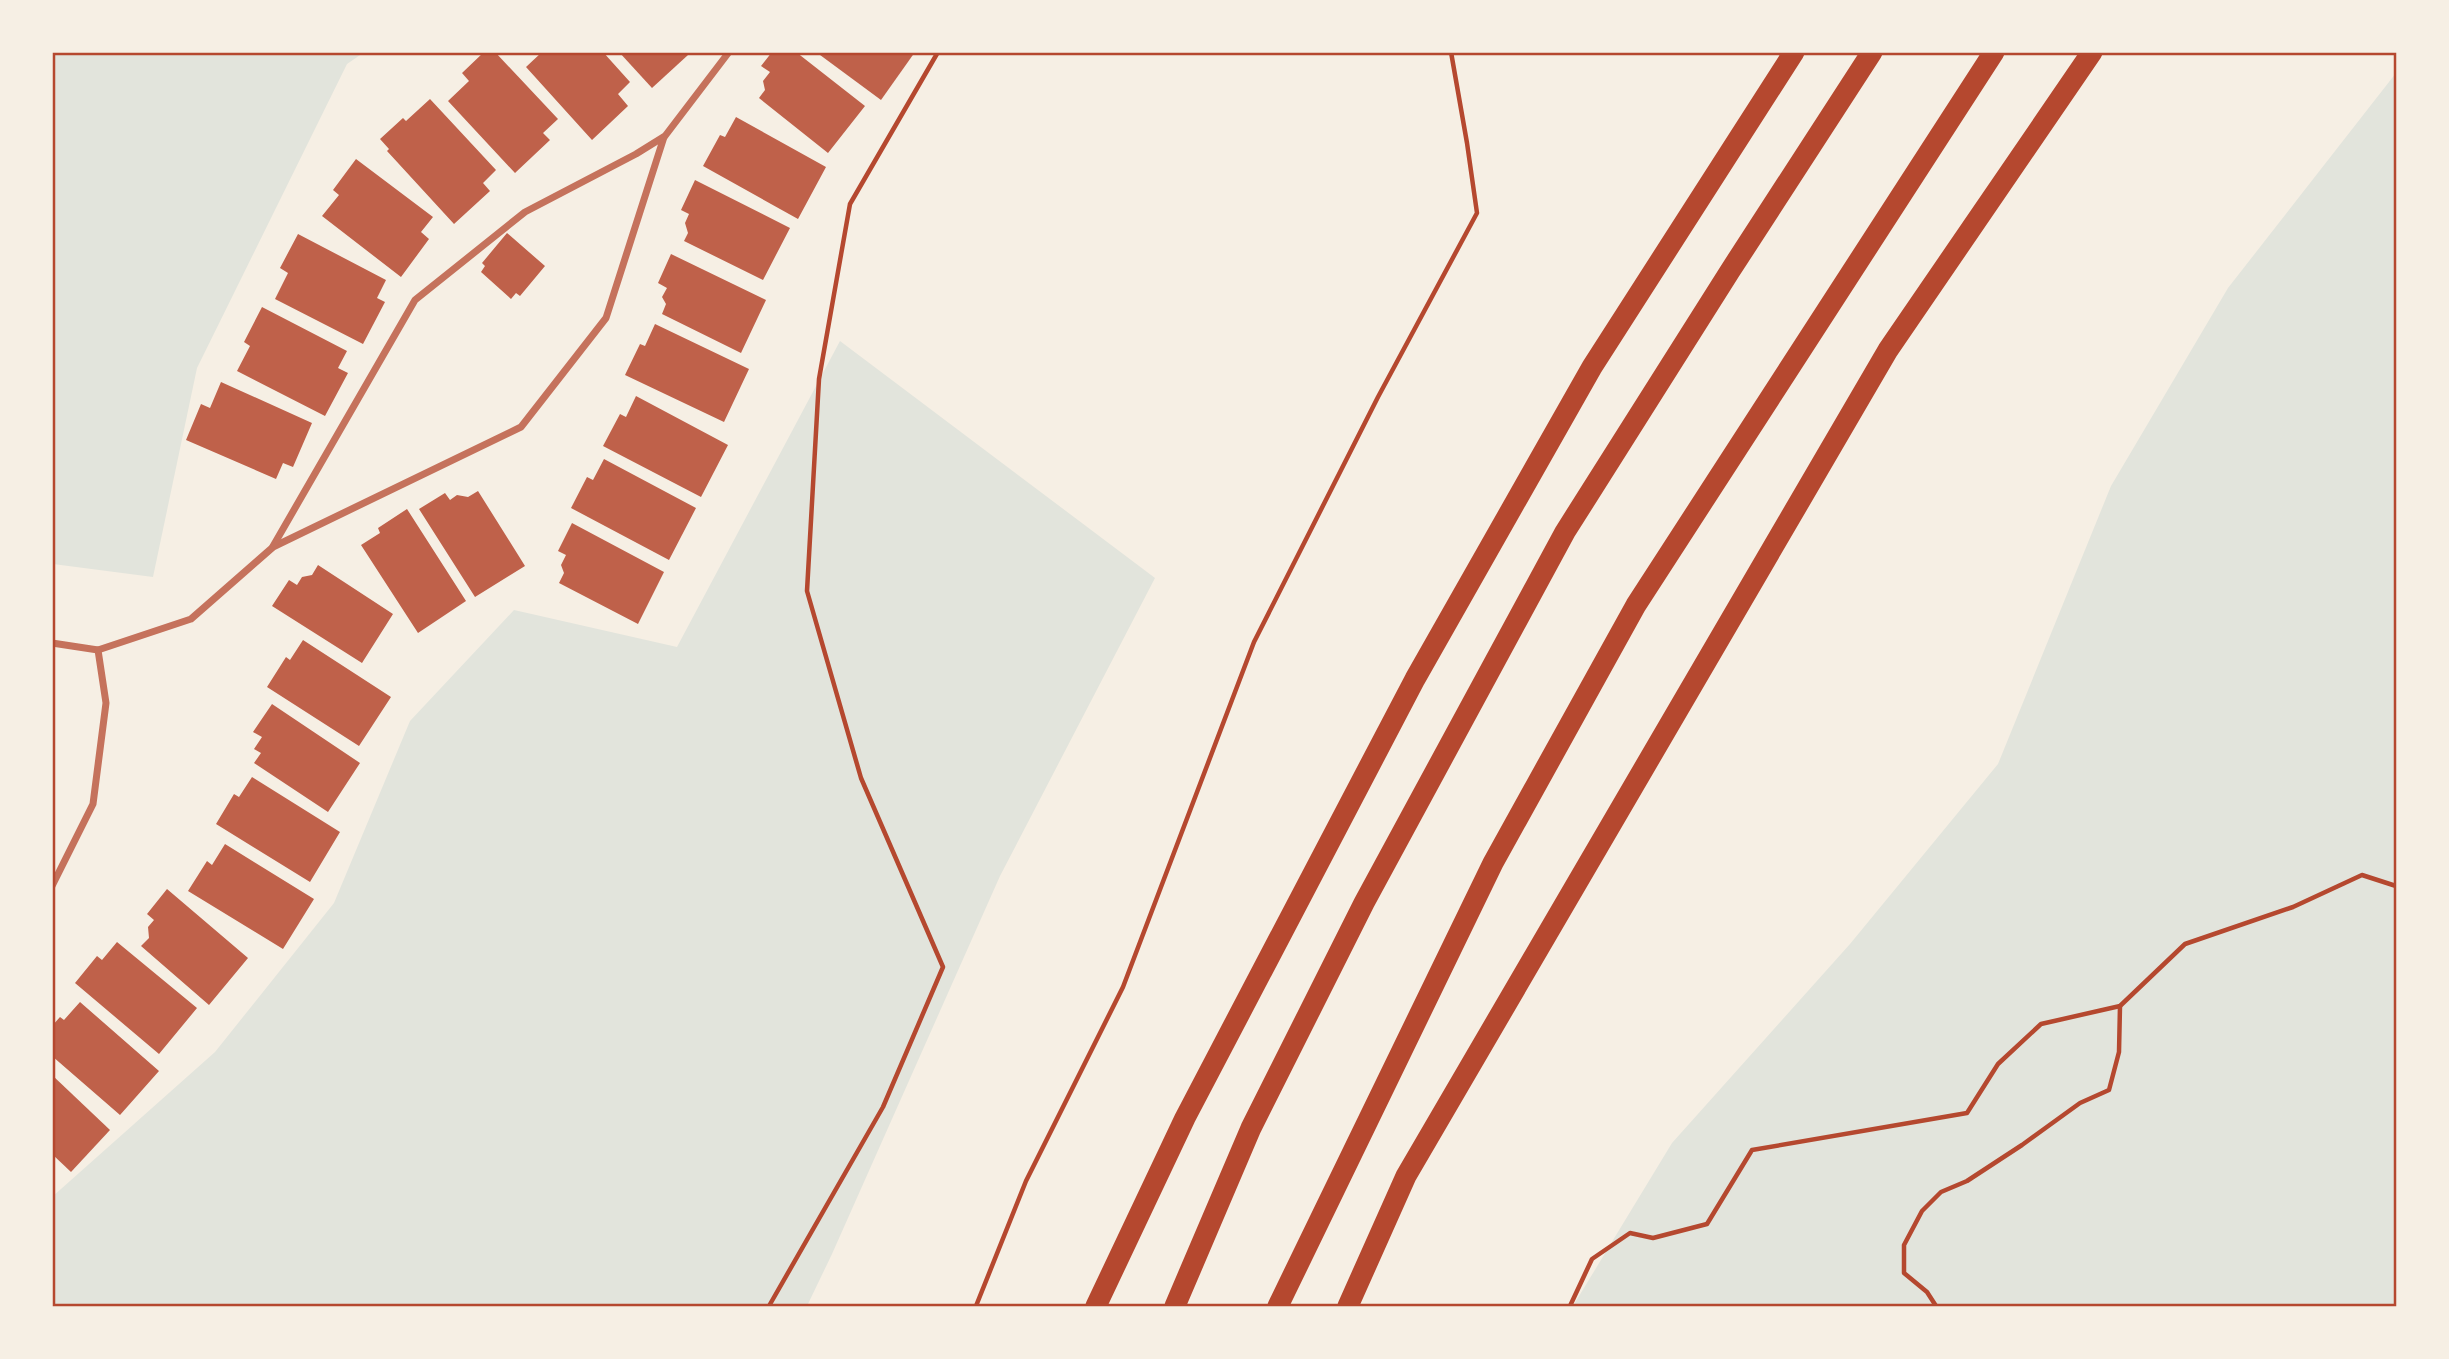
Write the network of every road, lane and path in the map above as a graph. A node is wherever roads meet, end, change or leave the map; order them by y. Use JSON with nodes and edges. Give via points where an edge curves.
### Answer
{"nodes":[{"id":1,"x":729,"y":52,"type":"edge"},
{"id":2,"x":938,"y":52,"type":"edge"},
{"id":3,"x":1451,"y":52,"type":"edge"},
{"id":4,"x":1794,"y":52,"type":"edge"},
{"id":5,"x":1872,"y":52,"type":"edge"},
{"id":6,"x":1994,"y":52,"type":"edge"},
{"id":7,"x":2092,"y":52,"type":"edge"},
{"id":8,"x":664,"y":136,"type":"junction"},
{"id":9,"x":272,"y":548,"type":"junction"},
{"id":10,"x":52,"y":643,"type":"edge"},
{"id":11,"x":98,"y":650,"type":"junction"},
{"id":12,"x":52,"y":886,"type":"edge"},
{"id":13,"x":2396,"y":886,"type":"edge"},
{"id":14,"x":2120,"y":1006,"type":"junction"},
{"id":15,"x":769,"y":1307,"type":"edge"},
{"id":16,"x":976,"y":1307,"type":"edge"},
{"id":17,"x":1096,"y":1307,"type":"edge"},
{"id":18,"x":1175,"y":1307,"type":"edge"},
{"id":19,"x":1278,"y":1307,"type":"edge"},
{"id":20,"x":1348,"y":1307,"type":"edge"},
{"id":21,"x":1570,"y":1307,"type":"edge"},
{"id":22,"x":1936,"y":1307,"type":"edge"}],
"edges":[{"from":1,"to":8,"type":"street"},
{"from":2,"to":15,"type":"path","via":[[850,204],[820,379],[807,591],[861,778],[943,967],[883,1107]]},
{"from":3,"to":16,"type":"path","via":[[1476,213],[1254,642],[1123,987],[1026,1181]]},
{"from":4,"to":17,"type":"highway","via":[[1592,367],[1415,679],[1185,1118]]},
{"from":5,"to":18,"type":"highway","via":[[1565,532],[1352,926],[1251,1129]]},
{"from":6,"to":19,"type":"highway","via":[[1636,605],[1493,863]]},
{"from":7,"to":20,"type":"highway","via":[[1888,350],[1406,1176]]},
{"from":8,"to":9,"type":"street","via":[[526,212],[415,300]]},
{"from":8,"to":9,"type":"street","via":[[606,318],[521,427]]},
{"from":9,"to":11,"type":"street","via":[[191,619]]},
{"from":10,"to":11,"type":"street"},
{"from":11,"to":12,"type":"street","via":[[106,703],[93,804]]},
{"from":13,"to":14,"type":"path","via":[[2362,875],[2293,907],[2185,944]]},
{"from":14,"to":21,"type":"path","via":[[2041,1024],[1998,1064],[1967,1113],[1752,1150],[1707,1224],[1653,1238],[1629,1233],[1591,1259]]},
{"from":14,"to":22,"type":"path","via":[[2119,1052],[2109,1090],[2080,1103],[1967,1181],[1941,1192],[1922,1211],[1904,1245],[1904,1273],[1927,1292]]}]}
